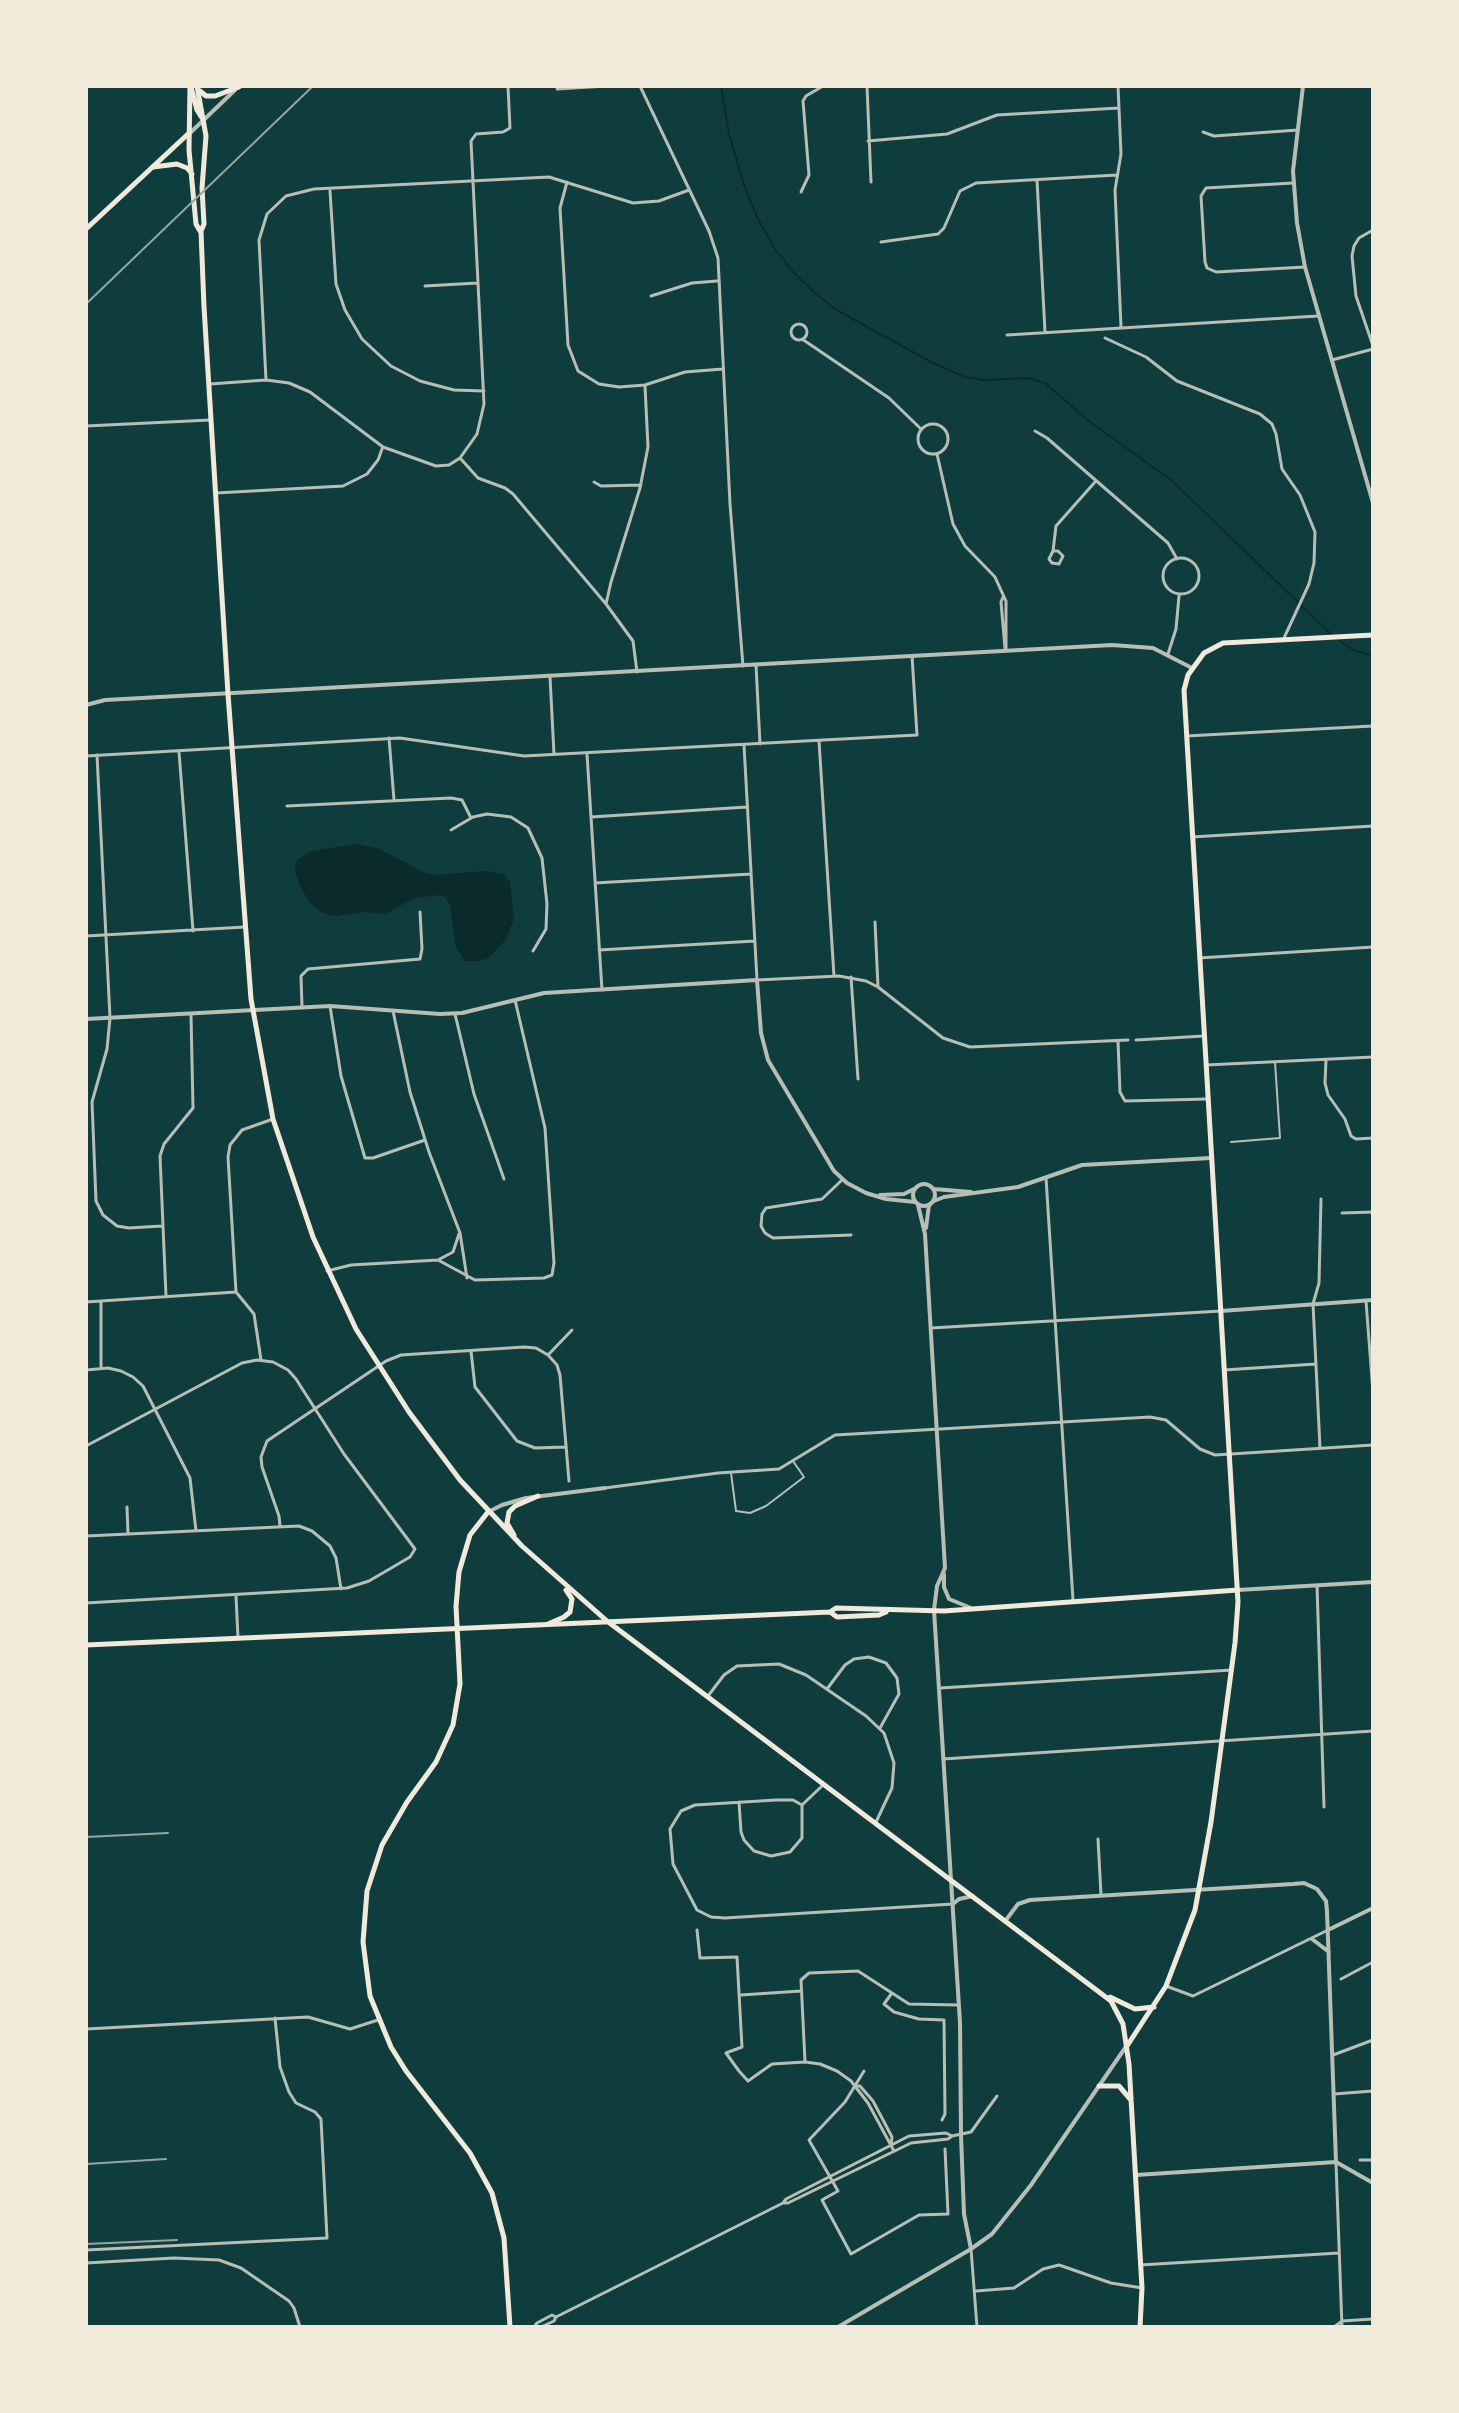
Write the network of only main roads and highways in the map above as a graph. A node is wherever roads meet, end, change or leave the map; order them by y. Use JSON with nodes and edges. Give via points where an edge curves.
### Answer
{"nodes":[{"id":1,"x":190,"y":86,"type":"edge"},
{"id":2,"x":239,"y":86,"type":"edge"},
{"id":3,"x":197,"y":87,"type":"edge"},
{"id":4,"x":203,"y":121,"type":"junction"},
{"id":5,"x":188,"y":134,"type":"junction"},
{"id":6,"x":153,"y":167,"type":"junction"},
{"id":7,"x":193,"y":175,"type":"junction"},
{"id":8,"x":86,"y":229,"type":"edge"},
{"id":9,"x":201,"y":231,"type":"junction"},
{"id":10,"x":1373,"y":634,"type":"edge"},
{"id":11,"x":538,"y":1496,"type":"road end"},
{"id":12,"x":488,"y":1512,"type":"junction"},
{"id":13,"x":518,"y":1543,"type":"junction"},
{"id":14,"x":558,"y":1580,"type":"junction"},
{"id":15,"x":1238,"y":1590,"type":"junction"},
{"id":16,"x":607,"y":1621,"type":"junction"},
{"id":17,"x":548,"y":1624,"type":"junction"},
{"id":18,"x":457,"y":1628,"type":"junction"},
{"id":19,"x":86,"y":1645,"type":"edge"},
{"id":20,"x":1103,"y":1992,"type":"junction"},
{"id":21,"x":1154,"y":2007,"type":"junction"},
{"id":22,"x":1127,"y":2046,"type":"junction"},
{"id":23,"x":1099,"y":2086,"type":"road end"},
{"id":24,"x":1132,"y":2101,"type":"junction"},
{"id":25,"x":510,"y":2327,"type":"edge"},
{"id":26,"x":1140,"y":2327,"type":"edge"}],
"edges":[{"from":1,"to":4,"type":"main road"},
{"from":1,"to":5,"type":"main road"},
{"from":2,"to":3,"type":"main road","via":[[211,97]]},
{"from":3,"to":4,"type":"main road"},
{"from":4,"to":9,"type":"main road"},
{"from":5,"to":6,"type":"main road"},
{"from":5,"to":7,"type":"main road"},
{"from":6,"to":7,"type":"main road","via":[[180,164]]},
{"from":6,"to":8,"type":"main road"},
{"from":7,"to":9,"type":"main road"},
{"from":9,"to":12,"type":"main road","via":[[245,927],[252,1010],[273,1119],[295,1189],[344,1307],[436,1449]]},
{"from":10,"to":15,"type":"main road","via":[[1223,643],[1204,653],[1184,690]]},
{"from":11,"to":13,"type":"main road","via":[[508,1514]]},
{"from":12,"to":13,"type":"main road"},
{"from":12,"to":18,"type":"main road","via":[[470,1535],[462,1559]]},
{"from":13,"to":14,"type":"main road"},
{"from":14,"to":16,"type":"main road"},
{"from":14,"to":17,"type":"main road","via":[[570,1596],[571,1609]]},
{"from":15,"to":16,"type":"main road","via":[[879,1615],[837,1617],[830,1612]]},
{"from":15,"to":21,"type":"main road","via":[[1232,1670],[1200,1890],[1188,1936]]},
{"from":16,"to":17,"type":"main road"},
{"from":16,"to":20,"type":"main road"},
{"from":17,"to":18,"type":"main road"},
{"from":18,"to":19,"type":"main road"},
{"from":18,"to":25,"type":"main road","via":[[460,1684],[449,1734],[382,1845],[367,1891],[364,1956],[370,1996],[398,2059],[470,2153],[492,2193],[504,2238]]},
{"from":20,"to":21,"type":"main road","via":[[1128,2007]]},
{"from":20,"to":22,"type":"main road","via":[[1120,2016]]},
{"from":21,"to":22,"type":"main road"},
{"from":22,"to":24,"type":"main road"},
{"from":23,"to":24,"type":"main road","via":[[1119,2086]]},
{"from":24,"to":26,"type":"main road"}]}
